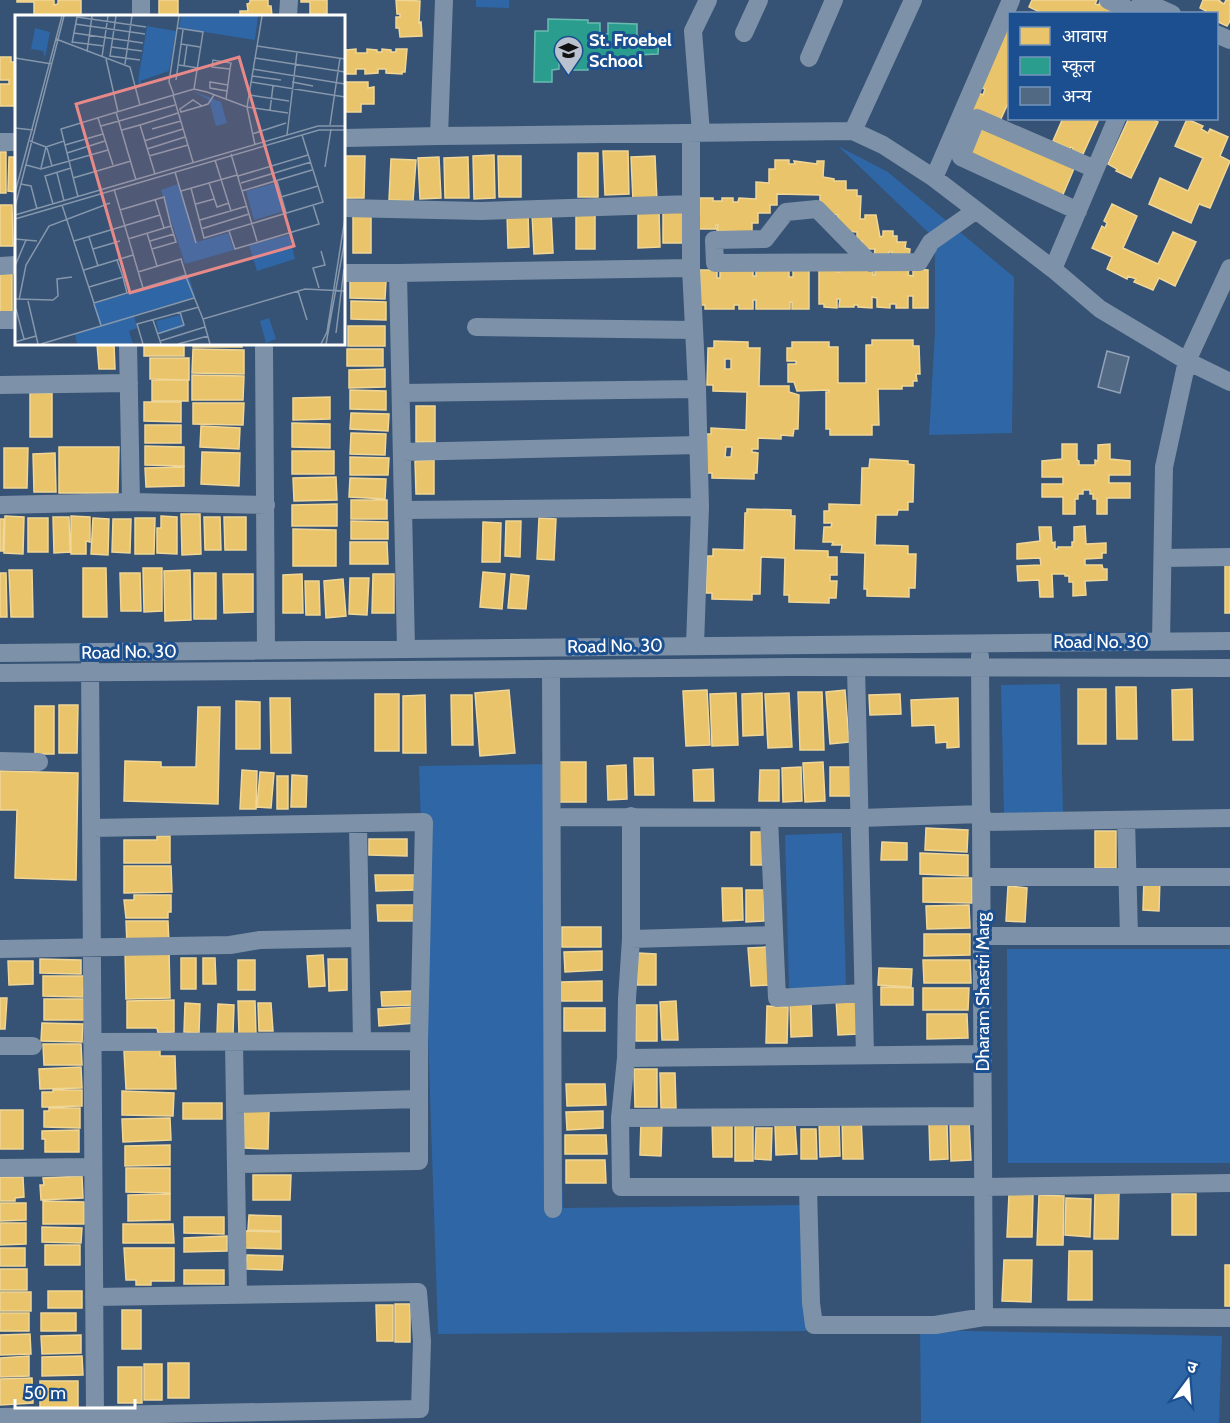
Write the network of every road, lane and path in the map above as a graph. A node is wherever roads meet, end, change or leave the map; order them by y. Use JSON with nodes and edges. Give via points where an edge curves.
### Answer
{"nodes":[{"id":1,"x":289,"y":0,"type":"edge"},
{"id":2,"x":444,"y":0,"type":"edge"},
{"id":3,"x":708,"y":0,"type":"edge"},
{"id":4,"x":759,"y":0,"type":"edge"},
{"id":5,"x":834,"y":0,"type":"edge"},
{"id":6,"x":913,"y":0,"type":"edge"},
{"id":7,"x":1011,"y":0,"type":"edge"},
{"id":8,"x":1108,"y":0,"type":"edge"},
{"id":9,"x":1141,"y":0,"type":"edge"},
{"id":10,"x":1134,"y":12,"type":"edge"},
{"id":11,"x":1168,"y":12,"type":"edge"},
{"id":12,"x":288,"y":15,"type":"edge"},
{"id":13,"x":744,"y":33,"type":"dead end"},
{"id":14,"x":809,"y":58,"type":"dead end"},
{"id":15,"x":1116,"y":120,"type":"edge"},
{"id":16,"x":853,"y":131,"type":"junction"},
{"id":17,"x":696,"y":133,"type":"junction"},
{"id":18,"x":439,"y":136,"type":"junction"},
{"id":19,"x":345,"y":138,"type":"edge"},
{"id":20,"x":1095,"y":169,"type":"junction"},
{"id":21,"x":934,"y":178,"type":"junction"},
{"id":22,"x":691,"y":204,"type":"junction"},
{"id":23,"x":345,"y":208,"type":"edge"},
{"id":24,"x":975,"y":211,"type":"junction"},
{"id":25,"x":1078,"y":211,"type":"junction"},
{"id":26,"x":870,"y":263,"type":"junction"},
{"id":27,"x":15,"y":265,"type":"edge"},
{"id":28,"x":0,"y":266,"type":"edge"},
{"id":29,"x":691,"y":268,"type":"junction"},
{"id":30,"x":1053,"y":269,"type":"junction"},
{"id":31,"x":345,"y":273,"type":"edge"},
{"id":32,"x":398,"y":273,"type":"junction"},
{"id":33,"x":1228,"y":279,"type":"edge"},
{"id":34,"x":476,"y":327,"type":"dead end"},
{"id":35,"x":694,"y":330,"type":"junction"},
{"id":36,"x":128,"y":345,"type":"edge"},
{"id":37,"x":264,"y":345,"type":"edge"},
{"id":38,"x":1187,"y":361,"type":"junction"},
{"id":39,"x":1230,"y":381,"type":"edge"},
{"id":40,"x":129,"y":383,"type":"junction"},
{"id":41,"x":0,"y":385,"type":"edge"},
{"id":42,"x":697,"y":389,"type":"junction"},
{"id":43,"x":401,"y":393,"type":"junction"},
{"id":44,"x":698,"y":445,"type":"junction"},
{"id":45,"x":402,"y":452,"type":"junction"},
{"id":46,"x":131,"y":502,"type":"junction"},
{"id":47,"x":0,"y":505,"type":"edge"},
{"id":48,"x":266,"y":505,"type":"junction"},
{"id":49,"x":700,"y":507,"type":"junction"},
{"id":50,"x":403,"y":510,"type":"junction"},
{"id":51,"x":1230,"y":557,"type":"edge"},
{"id":52,"x":1163,"y":558,"type":"junction"},
{"id":53,"x":1230,"y":641,"type":"edge"},
{"id":54,"x":1161,"y":642,"type":"junction"},
{"id":55,"x":980,"y":643,"type":"junction"},
{"id":56,"x":695,"y":645,"type":"junction"},
{"id":57,"x":406,"y":649,"type":"junction"},
{"id":58,"x":266,"y":650,"type":"junction"},
{"id":59,"x":89,"y":652,"type":"junction"},
{"id":60,"x":0,"y":653,"type":"edge"},
{"id":61,"x":856,"y":667,"type":"junction"},
{"id":62,"x":981,"y":667,"type":"junction"},
{"id":63,"x":1230,"y":668,"type":"edge"},
{"id":64,"x":551,"y":669,"type":"junction"},
{"id":65,"x":90,"y":672,"type":"junction"},
{"id":66,"x":0,"y":673,"type":"edge"},
{"id":67,"x":0,"y":761,"type":"edge"},
{"id":68,"x":39,"y":762,"type":"dead end"},
{"id":69,"x":631,"y":816,"type":"junction"},
{"id":70,"x":553,"y":817,"type":"junction"},
{"id":71,"x":769,"y":818,"type":"junction"},
{"id":72,"x":860,"y":818,"type":"junction"},
{"id":73,"x":982,"y":818,"type":"junction"},
{"id":74,"x":1230,"y":818,"type":"edge"},
{"id":75,"x":1126,"y":820,"type":"junction"},
{"id":76,"x":358,"y":824,"type":"junction"},
{"id":77,"x":91,"y":828,"type":"junction"},
{"id":78,"x":1127,"y":876,"type":"junction"},
{"id":79,"x":982,"y":878,"type":"junction"},
{"id":80,"x":1230,"y":878,"type":"edge"},
{"id":81,"x":773,"y":935,"type":"junction"},
{"id":82,"x":982,"y":936,"type":"junction"},
{"id":83,"x":1129,"y":936,"type":"junction"},
{"id":84,"x":1230,"y":936,"type":"edge"},
{"id":85,"x":360,"y":938,"type":"junction"},
{"id":86,"x":631,"y":939,"type":"junction"},
{"id":87,"x":92,"y":947,"type":"junction"},
{"id":88,"x":0,"y":949,"type":"edge"},
{"id":89,"x":863,"y":993,"type":"junction"},
{"id":90,"x":362,"y":1041,"type":"junction"},
{"id":91,"x":419,"y":1041,"type":"junction"},
{"id":92,"x":92,"y":1042,"type":"junction"},
{"id":93,"x":234,"y":1042,"type":"junction"},
{"id":94,"x":0,"y":1046,"type":"edge"},
{"id":95,"x":33,"y":1046,"type":"dead end"},
{"id":96,"x":983,"y":1054,"type":"junction"},
{"id":97,"x":865,"y":1055,"type":"junction"},
{"id":98,"x":626,"y":1058,"type":"junction"},
{"id":99,"x":419,"y":1099,"type":"junction"},
{"id":100,"x":235,"y":1104,"type":"junction"},
{"id":101,"x":983,"y":1116,"type":"junction"},
{"id":102,"x":620,"y":1118,"type":"junction"},
{"id":103,"x":236,"y":1164,"type":"junction"},
{"id":104,"x":93,"y":1167,"type":"junction"},
{"id":105,"x":0,"y":1168,"type":"edge"},
{"id":106,"x":1230,"y":1183,"type":"edge"},
{"id":107,"x":808,"y":1187,"type":"junction"},
{"id":108,"x":984,"y":1187,"type":"junction"},
{"id":109,"x":554,"y":1209,"type":"dead end"},
{"id":110,"x":238,"y":1295,"type":"junction"},
{"id":111,"x":94,"y":1297,"type":"junction"},
{"id":112,"x":984,"y":1317,"type":"junction"},
{"id":113,"x":1230,"y":1318,"type":"edge"},
{"id":114,"x":94,"y":1416,"type":"junction"},
{"id":115,"x":420,"y":1416,"type":"edge"},
{"id":116,"x":0,"y":1417,"type":"edge"}],
"edges":[{"from":1,"to":12,"type":"street"},
{"from":2,"to":18,"type":"street"},
{"from":3,"to":17,"type":"street","via":[[693,32]]},
{"from":4,"to":13,"type":"street"},
{"from":5,"to":14,"type":"street"},
{"from":6,"to":16,"type":"street"},
{"from":7,"to":21,"type":"street"},
{"from":8,"to":10,"type":"street"},
{"from":9,"to":11,"type":"street"},
{"from":15,"to":20,"type":"street"},
{"from":16,"to":17,"type":"street"},
{"from":16,"to":21,"type":"street"},
{"from":17,"to":18,"type":"street"},
{"from":17,"to":22,"type":"street"},
{"from":18,"to":19,"type":"street"},
{"from":20,"to":25,"type":"street"},
{"from":20,"to":25,"type":"street","via":[[977,118],[961,157]]},
{"from":21,"to":24,"type":"street"},
{"from":22,"to":23,"type":"street","via":[[481,211]]},
{"from":22,"to":29,"type":"street"},
{"from":24,"to":26,"type":"street","via":[[931,242],[920,262]]},
{"from":24,"to":30,"type":"street"},
{"from":25,"to":30,"type":"street"},
{"from":26,"to":26,"type":"street","via":[[715,263],[714,240],[765,238],[786,212],[817,209]]},
{"from":27,"to":28,"type":"street"},
{"from":29,"to":32,"type":"street"},
{"from":29,"to":35,"type":"street"},
{"from":30,"to":38,"type":"street","via":[[1100,309]]},
{"from":31,"to":32,"type":"street"},
{"from":32,"to":43,"type":"street"},
{"from":33,"to":38,"type":"street"},
{"from":34,"to":35,"type":"street"},
{"from":35,"to":42,"type":"street"},
{"from":36,"to":40,"type":"street"},
{"from":37,"to":48,"type":"street"},
{"from":38,"to":39,"type":"street"},
{"from":38,"to":52,"type":"street","via":[[1164,467]]},
{"from":40,"to":41,"type":"street"},
{"from":40,"to":46,"type":"street"},
{"from":42,"to":43,"type":"street"},
{"from":42,"to":44,"type":"street"},
{"from":43,"to":45,"type":"street"},
{"from":44,"to":45,"type":"street"},
{"from":44,"to":49,"type":"street"},
{"from":45,"to":50,"type":"street"},
{"from":46,"to":47,"type":"street"},
{"from":46,"to":48,"type":"street"},
{"from":48,"to":58,"type":"street"},
{"from":49,"to":50,"type":"street"},
{"from":49,"to":56,"type":"street"},
{"from":50,"to":57,"type":"street"},
{"from":51,"to":52,"type":"street"},
{"from":52,"to":54,"type":"street"},
{"from":53,"to":54,"type":"street","name":"Road No. 30"},
{"from":54,"to":55,"type":"street","name":"Road No. 30"},
{"from":55,"to":56,"type":"street","name":"Road No. 30"},
{"from":55,"to":62,"type":"street","name":"Dharam Shastri Marg"},
{"from":56,"to":57,"type":"street","name":"Road No. 30"},
{"from":57,"to":58,"type":"street","name":"Road No. 30"},
{"from":58,"to":59,"type":"street","name":"Road No. 30"},
{"from":59,"to":60,"type":"street","name":"Road No. 30"},
{"from":59,"to":65,"type":"street"},
{"from":61,"to":62,"type":"street","name":"Road No. 30"},
{"from":61,"to":64,"type":"street","name":"Road No. 30"},
{"from":61,"to":72,"type":"street"},
{"from":62,"to":63,"type":"street","name":"Road No. 30"},
{"from":62,"to":73,"type":"street","name":"Dharam Shastri Marg"},
{"from":64,"to":65,"type":"street","name":"Road No. 30"},
{"from":64,"to":70,"type":"street"},
{"from":65,"to":66,"type":"street","name":"Road No. 30"},
{"from":65,"to":77,"type":"street"},
{"from":67,"to":68,"type":"street"},
{"from":69,"to":70,"type":"street"},
{"from":69,"to":71,"type":"street"},
{"from":69,"to":86,"type":"street"},
{"from":70,"to":109,"type":"street"},
{"from":71,"to":72,"type":"street"},
{"from":71,"to":81,"type":"street"},
{"from":72,"to":73,"type":"street"},
{"from":72,"to":89,"type":"street"},
{"from":73,"to":75,"type":"street"},
{"from":73,"to":79,"type":"street","name":"Dharam Shastri Marg"},
{"from":74,"to":75,"type":"street"},
{"from":75,"to":78,"type":"street"},
{"from":76,"to":77,"type":"street"},
{"from":76,"to":85,"type":"street"},
{"from":76,"to":91,"type":"street","via":[[424,822]]},
{"from":77,"to":87,"type":"street"},
{"from":78,"to":79,"type":"street"},
{"from":78,"to":80,"type":"street"},
{"from":78,"to":83,"type":"street"},
{"from":79,"to":82,"type":"street","name":"Dharam Shastri Marg"},
{"from":81,"to":86,"type":"street"},
{"from":81,"to":89,"type":"street","via":[[777,998]]},
{"from":82,"to":83,"type":"street"},
{"from":82,"to":96,"type":"street","name":"Dharam Shastri Marg"},
{"from":83,"to":84,"type":"street"},
{"from":85,"to":87,"type":"street"},
{"from":85,"to":90,"type":"street"},
{"from":86,"to":98,"type":"street"},
{"from":87,"to":88,"type":"street"},
{"from":87,"to":92,"type":"street"},
{"from":89,"to":97,"type":"street"},
{"from":90,"to":91,"type":"street"},
{"from":90,"to":93,"type":"street"},
{"from":91,"to":99,"type":"street"},
{"from":92,"to":93,"type":"street"},
{"from":92,"to":104,"type":"street"},
{"from":93,"to":100,"type":"street"},
{"from":94,"to":95,"type":"street"},
{"from":96,"to":97,"type":"street"},
{"from":96,"to":101,"type":"street","name":"Dharam Shastri Marg"},
{"from":97,"to":98,"type":"street"},
{"from":98,"to":102,"type":"street"},
{"from":99,"to":100,"type":"street"},
{"from":99,"to":103,"type":"street","via":[[420,1161]]},
{"from":100,"to":103,"type":"street"},
{"from":101,"to":102,"type":"street"},
{"from":101,"to":108,"type":"street","name":"Dharam Shastri Marg"},
{"from":102,"to":107,"type":"street","via":[[621,1187]]},
{"from":103,"to":110,"type":"street"},
{"from":104,"to":105,"type":"street"},
{"from":104,"to":111,"type":"street"},
{"from":106,"to":108,"type":"street"},
{"from":107,"to":108,"type":"street"},
{"from":107,"to":112,"type":"street","via":[[814,1325],[935,1325]]},
{"from":108,"to":112,"type":"street","name":"Dharam Shastri Marg"},
{"from":110,"to":111,"type":"street"},
{"from":110,"to":115,"type":"street","via":[[418,1292],[422,1341]]},
{"from":111,"to":114,"type":"street"},
{"from":112,"to":113,"type":"street"},
{"from":114,"to":115,"type":"street"},
{"from":114,"to":116,"type":"street"}]}
